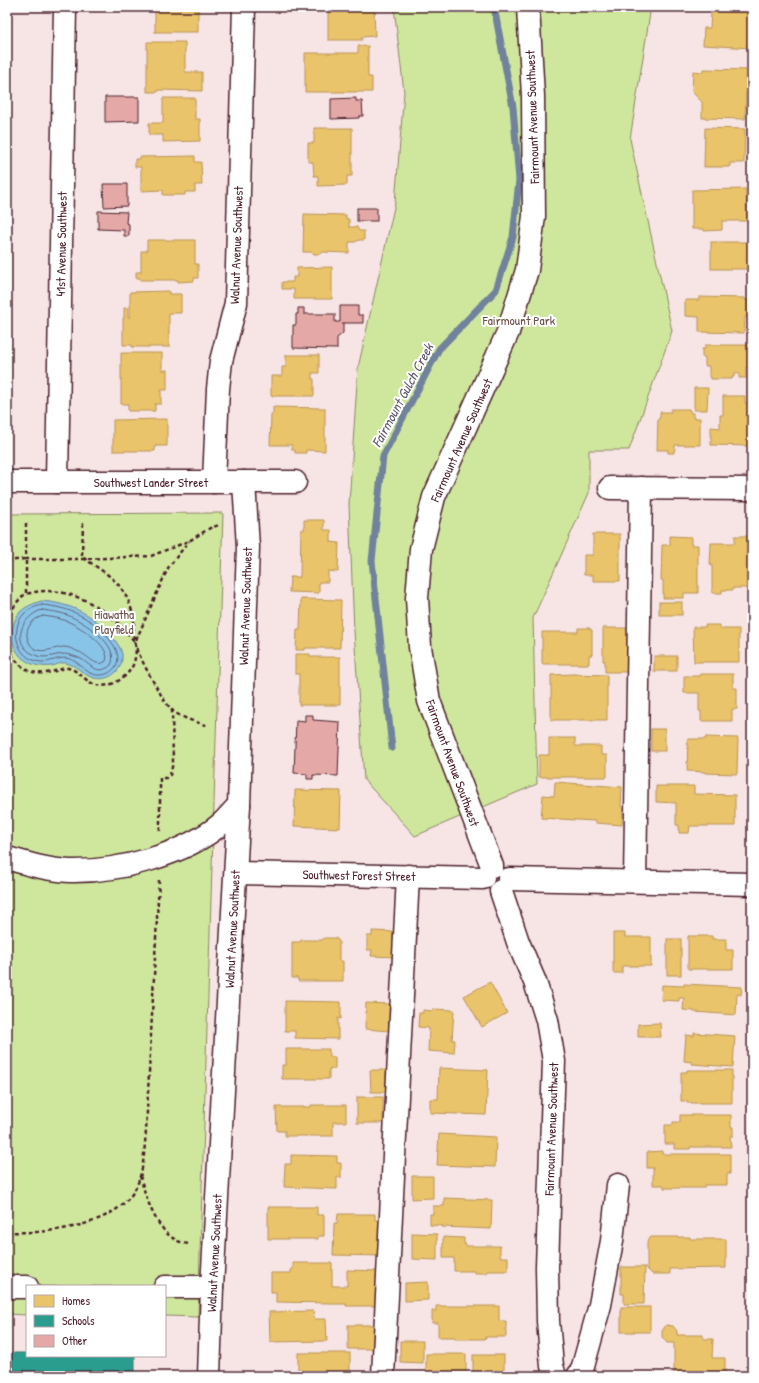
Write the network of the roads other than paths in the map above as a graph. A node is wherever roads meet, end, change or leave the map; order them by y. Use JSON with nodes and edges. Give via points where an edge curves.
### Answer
{"nodes":[{"id":1,"x":65,"y":7,"type":"edge"},
{"id":2,"x":244,"y":7,"type":"edge"},
{"id":3,"x":528,"y":7,"type":"edge"},
{"id":4,"x":7,"y":482,"type":"edge"},
{"id":5,"x":57,"y":482,"type":"junction"},
{"id":6,"x":214,"y":482,"type":"junction"},
{"id":7,"x":244,"y":482,"type":"junction"},
{"id":8,"x":295,"y":482,"type":"dead end"},
{"id":9,"x":610,"y":488,"type":"dead end"},
{"id":10,"x":641,"y":488,"type":"junction"},
{"id":11,"x":752,"y":489,"type":"edge"},
{"id":12,"x":239,"y":805,"type":"junction"},
{"id":13,"x":7,"y":858,"type":"edge"},
{"id":14,"x":487,"y":872,"type":"junction"},
{"id":15,"x":236,"y":873,"type":"junction"},
{"id":16,"x":408,"y":876,"type":"junction"},
{"id":17,"x":635,"y":881,"type":"junction"},
{"id":18,"x":752,"y":884,"type":"edge"},
{"id":19,"x":505,"y":885,"type":"junction"},
{"id":20,"x":618,"y":1185,"type":"dead end"},
{"id":21,"x":7,"y":1287,"type":"edge"},
{"id":22,"x":26,"y":1287,"type":"edge"},
{"id":23,"x":166,"y":1287,"type":"edge"},
{"id":24,"x":212,"y":1287,"type":"junction"},
{"id":25,"x":209,"y":1376,"type":"edge"},
{"id":26,"x":384,"y":1376,"type":"edge"},
{"id":27,"x":555,"y":1376,"type":"edge"},
{"id":28,"x":578,"y":1376,"type":"edge"}],
"edges":[{"from":1,"to":5,"type":"street","name":"41st Avenue Southwest"},
{"from":2,"to":6,"type":"street","name":"Walnut Avenue Southwest","via":[[236,303],[218,382]]},
{"from":3,"to":14,"type":"street","name":"Fairmount Avenue Southwest","via":[[533,96],[534,216],[527,270],[508,332],[434,498],[421,549],[417,598],[420,647],[429,701]]},
{"from":4,"to":5,"type":"street","name":"Southwest Lander Street"},
{"from":5,"to":6,"type":"street","name":"Southwest Lander Street"},
{"from":6,"to":7,"type":"street","name":"Southwest Lander Street"},
{"from":7,"to":8,"type":"street","name":"Southwest Lander Street"},
{"from":7,"to":12,"type":"street","name":"Walnut Avenue Southwest","via":[[248,547]]},
{"from":9,"to":10,"type":"street"},
{"from":10,"to":11,"type":"street"},
{"from":10,"to":17,"type":"street"},
{"from":12,"to":13,"type":"street","via":[[222,823],[204,835],[160,857],[106,868],[70,871],[38,867]]},
{"from":12,"to":15,"type":"street","name":"Walnut Avenue Southwest"},
{"from":14,"to":16,"type":"street","name":"Southwest Forest Street"},
{"from":14,"to":19,"type":"street","via":[[498,865],[503,867],[509,874]]},
{"from":15,"to":16,"type":"street","name":"Southwest Forest Street"},
{"from":15,"to":24,"type":"street","name":"Walnut Avenue Southwest"},
{"from":16,"to":26,"type":"street"},
{"from":17,"to":18,"type":"street"},
{"from":17,"to":19,"type":"street"},
{"from":19,"to":27,"type":"street","name":"Fairmount Avenue Southwest","via":[[518,942],[547,1020],[554,1061],[547,1268],[548,1321]]},
{"from":20,"to":28,"type":"street","via":[[612,1240],[600,1305],[582,1370]]},
{"from":21,"to":22,"type":"street"},
{"from":23,"to":24,"type":"street"},
{"from":24,"to":25,"type":"street","name":"Walnut Avenue Southwest"}]}
